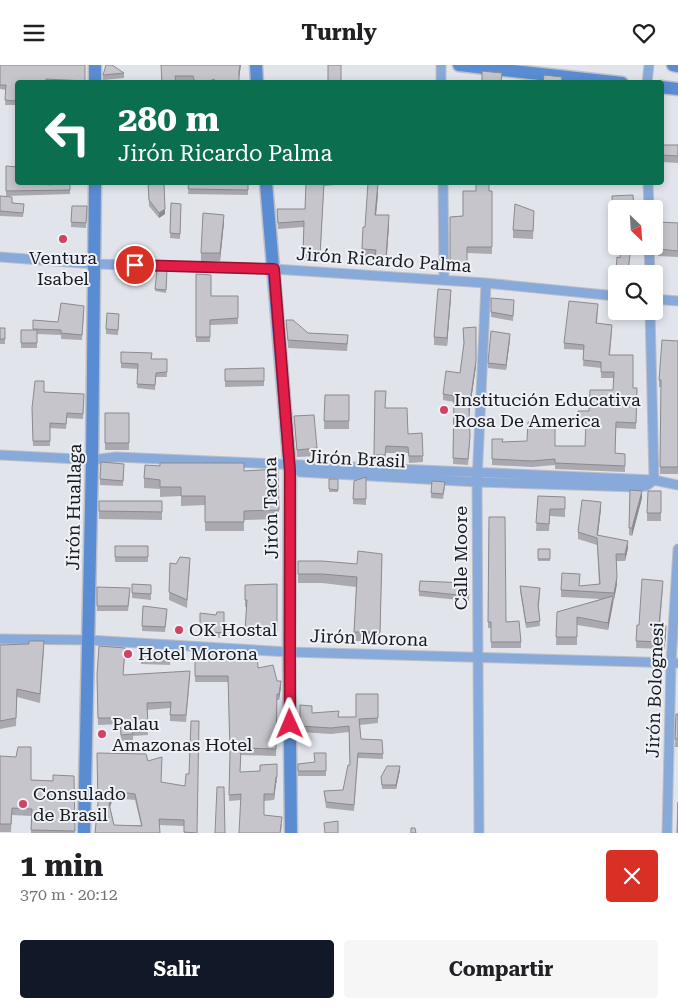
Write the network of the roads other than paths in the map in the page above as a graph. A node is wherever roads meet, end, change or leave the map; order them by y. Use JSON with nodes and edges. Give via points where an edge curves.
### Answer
{"nodes":[{"id":1,"x":94,"y":65,"type":"edge"},
{"id":2,"x":256,"y":65,"type":"edge"},
{"id":3,"x":441,"y":65,"type":"edge"},
{"id":4,"x":459,"y":65,"type":"edge"},
{"id":5,"x":650,"y":65,"type":"edge"},
{"id":6,"x":673,"y":65,"type":"edge"},
{"id":7,"x":678,"y":66,"type":"edge"},
{"id":8,"x":95,"y":80,"type":"edge"},
{"id":9,"x":258,"y":80,"type":"edge"},
{"id":10,"x":441,"y":80,"type":"edge"},
{"id":11,"x":595,"y":80,"type":"edge"},
{"id":12,"x":648,"y":80,"type":"edge"},
{"id":13,"x":664,"y":87,"type":"edge"},
{"id":14,"x":678,"y":89,"type":"edge"},
{"id":15,"x":96,"y":185,"type":"edge"},
{"id":16,"x":266,"y":185,"type":"edge"},
{"id":17,"x":443,"y":185,"type":"edge"},
{"id":18,"x":648,"y":185,"type":"edge"},
{"id":19,"x":649,"y":200,"type":"edge"},
{"id":20,"x":0,"y":257,"type":"edge"},
{"id":21,"x":95,"y":264,"type":"junction"},
{"id":22,"x":274,"y":269,"type":"junction"},
{"id":23,"x":444,"y":280,"type":"junction"},
{"id":24,"x":486,"y":283,"type":"junction"},
{"id":25,"x":608,"y":294,"type":"edge"},
{"id":26,"x":663,"y":300,"type":"edge"},
{"id":27,"x":678,"y":301,"type":"edge"},
{"id":28,"x":650,"y":320,"type":"edge"},
{"id":29,"x":0,"y":455,"type":"edge"},
{"id":30,"x":92,"y":460,"type":"junction"},
{"id":31,"x":290,"y":468,"type":"junction"},
{"id":32,"x":478,"y":472,"type":"junction"},
{"id":33,"x":390,"y":473,"type":"junction"},
{"id":34,"x":654,"y":480,"type":"junction"},
{"id":35,"x":477,"y":482,"type":"junction"},
{"id":36,"x":678,"y":485,"type":"edge"},
{"id":37,"x":678,"y":549,"type":"edge"},
{"id":38,"x":0,"y":639,"type":"edge"},
{"id":39,"x":88,"y":640,"type":"junction"},
{"id":40,"x":289,"y":652,"type":"junction"},
{"id":41,"x":478,"y":658,"type":"junction"},
{"id":42,"x":675,"y":663,"type":"edge"},
{"id":43,"x":84,"y":833,"type":"edge"},
{"id":44,"x":291,"y":833,"type":"edge"},
{"id":45,"x":479,"y":833,"type":"edge"},
{"id":46,"x":666,"y":833,"type":"edge"}],
"edges":[{"from":1,"to":8,"type":"main road"},
{"from":2,"to":9,"type":"main road"},
{"from":3,"to":10,"type":"street"},
{"from":4,"to":11,"type":"main road"},
{"from":5,"to":12,"type":"street"},
{"from":6,"to":7,"type":"main road"},
{"from":13,"to":14,"type":"main road"},
{"from":15,"to":21,"type":"main road","name":"Jirón Huallaga"},
{"from":16,"to":22,"type":"main road","name":"Jirón Tacna"},
{"from":17,"to":23,"type":"street"},
{"from":18,"to":19,"type":"street"},
{"from":20,"to":21,"type":"street","name":"Jirón Ricardo Palma"},
{"from":21,"to":22,"type":"street","name":"Jirón Ricardo Palma"},
{"from":21,"to":30,"type":"main road","name":"Jirón Huallaga"},
{"from":22,"to":23,"type":"street","name":"Jirón Ricardo Palma"},
{"from":22,"to":31,"type":"main road","name":"Jirón Tacna"},
{"from":23,"to":24,"type":"street","name":"Jirón Ricardo Palma"},
{"from":24,"to":25,"type":"street","name":"Jirón Ricardo Palma"},
{"from":24,"to":32,"type":"street","name":"Calle Moore"},
{"from":26,"to":27,"type":"street"},
{"from":28,"to":34,"type":"street"},
{"from":29,"to":30,"type":"street","name":"Jirón Brasil"},
{"from":30,"to":31,"type":"street","name":"Jirón Brasil"},
{"from":30,"to":39,"type":"main road","name":"Jirón Huallaga"},
{"from":31,"to":33,"type":"street","name":"Jirón Brasil"},
{"from":31,"to":40,"type":"main road","name":"Jirón Tacna"},
{"from":32,"to":33,"type":"street"},
{"from":32,"to":34,"type":"street"},
{"from":32,"to":35,"type":"street","name":"Calle Moore"},
{"from":33,"to":35,"type":"street","name":"Jirón Brasil"},
{"from":34,"to":35,"type":"street","name":"Jirón Brasil","via":[[636,487]]},
{"from":34,"to":36,"type":"street","name":"Jirón Brasil"},
{"from":35,"to":41,"type":"street","name":"Calle Moore"},
{"from":37,"to":42,"type":"street","name":"Jirón Bolognesi"},
{"from":38,"to":39,"type":"street","name":"Jirón Morona"},
{"from":39,"to":40,"type":"street","name":"Jirón Morona"},
{"from":39,"to":43,"type":"main road","name":"Jirón Huallaga"},
{"from":40,"to":41,"type":"street","name":"Jirón Morona"},
{"from":40,"to":44,"type":"main road","name":"Jirón Tacna"},
{"from":41,"to":42,"type":"street","name":"Jirón Morona"},
{"from":41,"to":45,"type":"street","name":"Calle Moore"},
{"from":42,"to":46,"type":"street","name":"Jirón Bolognesi"}]}
